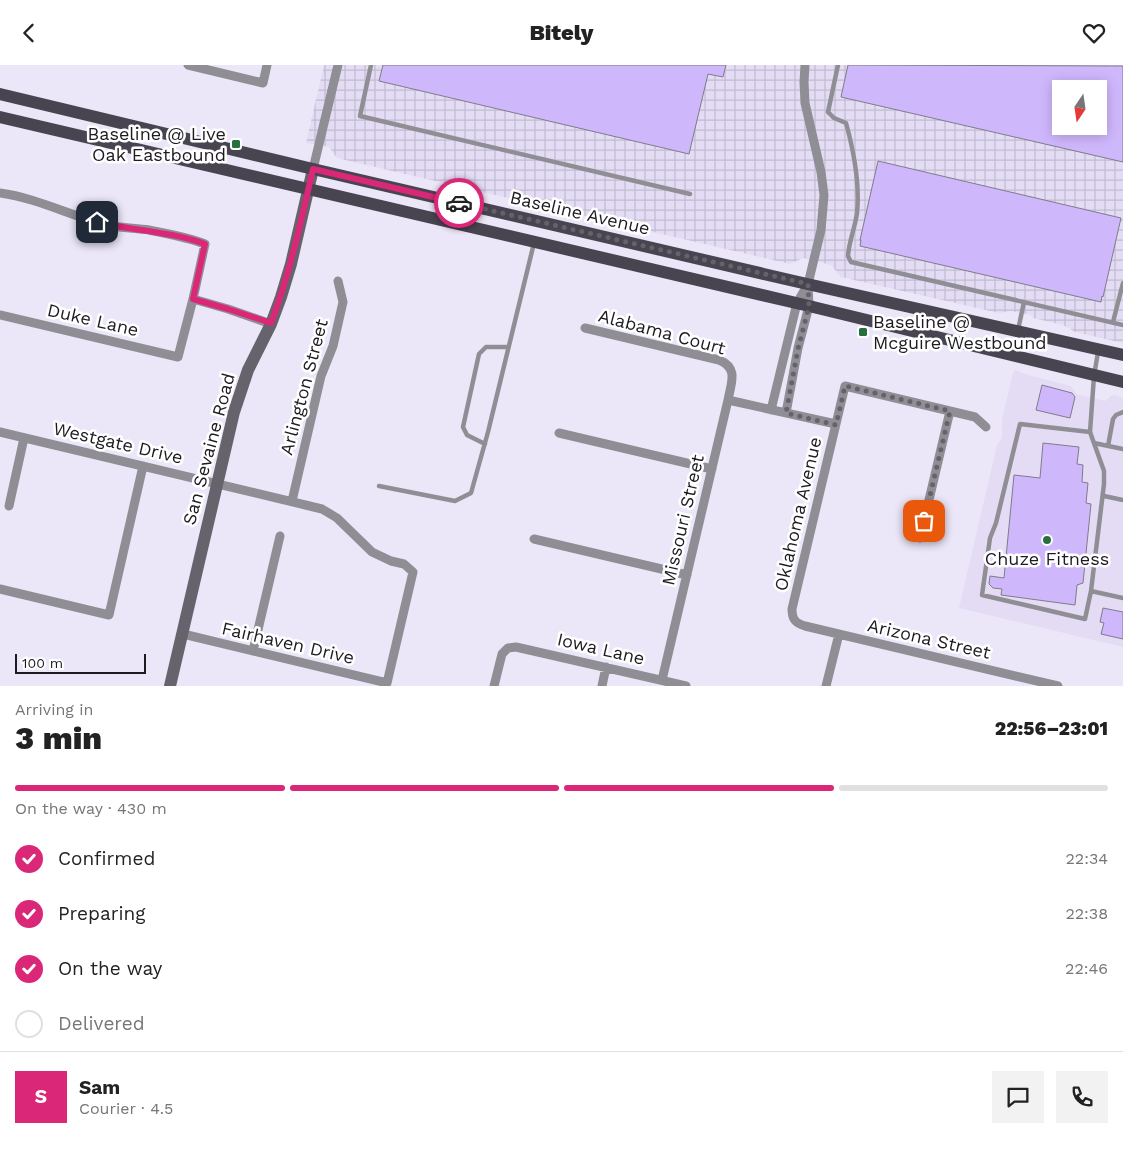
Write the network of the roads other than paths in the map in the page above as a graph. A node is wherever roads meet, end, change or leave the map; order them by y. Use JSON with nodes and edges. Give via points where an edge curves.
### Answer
{"nodes":[{"id":1,"x":188,"y":65,"type":"edge"},
{"id":2,"x":267,"y":65,"type":"edge"},
{"id":3,"x":338,"y":65,"type":"edge"},
{"id":4,"x":371,"y":65,"type":"edge"},
{"id":5,"x":805,"y":65,"type":"edge"},
{"id":6,"x":838,"y":65,"type":"edge"},
{"id":7,"x":0,"y":94,"type":"edge"},
{"id":8,"x":0,"y":117,"type":"edge"},
{"id":9,"x":313,"y":169,"type":"junction"},
{"id":10,"x":308,"y":189,"type":"junction"},
{"id":11,"x":0,"y":193,"type":"edge"},
{"id":12,"x":690,"y":194,"type":"dead end"},
{"id":13,"x":534,"y":242,"type":"junction"},
{"id":14,"x":338,"y":281,"type":"dead end"},
{"id":15,"x":1123,"y":283,"type":"edge"},
{"id":16,"x":808,"y":284,"type":"junction"},
{"id":17,"x":193,"y":299,"type":"junction"},
{"id":18,"x":1024,"y":302,"type":"junction"},
{"id":19,"x":803,"y":304,"type":"junction"},
{"id":20,"x":0,"y":315,"type":"edge"},
{"id":21,"x":271,"y":323,"type":"junction"},
{"id":22,"x":1112,"y":323,"type":"junction"},
{"id":23,"x":1123,"y":325,"type":"edge"},
{"id":24,"x":585,"y":328,"type":"dead end"},
{"id":25,"x":1018,"y":332,"type":"junction"},
{"id":26,"x":508,"y":347,"type":"junction"},
{"id":27,"x":1098,"y":350,"type":"junction"},
{"id":28,"x":1123,"y":355,"type":"edge"},
{"id":29,"x":731,"y":367,"type":"joint"},
{"id":30,"x":1094,"y":375,"type":"junction"},
{"id":31,"x":1123,"y":382,"type":"edge"},
{"id":32,"x":728,"y":400,"type":"junction"},
{"id":33,"x":771,"y":409,"type":"junction"},
{"id":34,"x":950,"y":411,"type":"junction"},
{"id":35,"x":1123,"y":412,"type":"edge"},
{"id":36,"x":786,"y":413,"type":"junction"},
{"id":37,"x":836,"y":425,"type":"junction"},
{"id":38,"x":986,"y":427,"type":"dead end"},
{"id":39,"x":0,"y":432,"type":"edge"},
{"id":40,"x":1090,"y":432,"type":"junction"},
{"id":41,"x":559,"y":433,"type":"dead end"},
{"id":42,"x":24,"y":438,"type":"junction"},
{"id":43,"x":1094,"y":443,"type":"junction"},
{"id":44,"x":485,"y":444,"type":"junction"},
{"id":45,"x":1108,"y":446,"type":"junction"},
{"id":46,"x":1123,"y":449,"type":"edge"},
{"id":47,"x":143,"y":466,"type":"junction"},
{"id":48,"x":712,"y":469,"type":"junction"},
{"id":49,"x":216,"y":484,"type":"junction"},
{"id":50,"x":379,"y":486,"type":"dead end"},
{"id":51,"x":1104,"y":496,"type":"junction"},
{"id":52,"x":1123,"y":500,"type":"edge"},
{"id":53,"x":292,"y":501,"type":"junction"},
{"id":54,"x":9,"y":506,"type":"dead end"},
{"id":55,"x":280,"y":536,"type":"dead end"},
{"id":56,"x":920,"y":538,"type":"dead end"},
{"id":57,"x":534,"y":539,"type":"dead end"},
{"id":58,"x":687,"y":575,"type":"junction"},
{"id":59,"x":0,"y":589,"type":"edge"},
{"id":60,"x":1091,"y":591,"type":"junction"},
{"id":61,"x":1123,"y":598,"type":"edge"},
{"id":62,"x":794,"y":620,"type":"joint"},
{"id":63,"x":182,"y":634,"type":"junction"},
{"id":64,"x":839,"y":634,"type":"junction"},
{"id":65,"x":253,"y":651,"type":"junction"},
{"id":66,"x":606,"y":667,"type":"junction"},
{"id":67,"x":662,"y":680,"type":"junction"},
{"id":68,"x":387,"y":683,"type":"joint"},
{"id":69,"x":170,"y":686,"type":"edge"},
{"id":70,"x":494,"y":686,"type":"edge"},
{"id":71,"x":602,"y":686,"type":"edge"},
{"id":72,"x":686,"y":686,"type":"edge"},
{"id":73,"x":826,"y":686,"type":"edge"},
{"id":74,"x":1058,"y":686,"type":"edge"}],
"edges":[{"from":1,"to":2,"type":"street","via":[[263,83]]},
{"from":3,"to":9,"type":"street"},
{"from":4,"to":12,"type":"lane","via":[[360,116]]},
{"from":5,"to":16,"type":"street","via":[[805,103],[824,195],[821,230]]},
{"from":6,"to":18,"type":"lane","via":[[828,112],[846,123],[855,163],[857,212],[849,259],[854,263]]},
{"from":7,"to":9,"type":"main road","name":"Baseline Avenue"},
{"from":8,"to":10,"type":"main road"},
{"from":9,"to":10,"type":"street","name":"San Sevaine Road"},
{"from":9,"to":16,"type":"main road","name":"Baseline Avenue"},
{"from":10,"to":13,"type":"main road"},
{"from":10,"to":21,"type":"street","name":"San Sevaine Road","via":[[282,297]]},
{"from":11,"to":17,"type":"street","via":[[42,203],[84,219],[189,238],[205,244]]},
{"from":13,"to":19,"type":"main road"},
{"from":13,"to":26,"type":"lane"},
{"from":14,"to":53,"type":"street","name":"Arlington Street","via":[[343,302],[333,346],[321,376]]},
{"from":15,"to":22,"type":"lane"},
{"from":16,"to":19,"type":"street"},
{"from":16,"to":25,"type":"main road","name":"Baseline Avenue"},
{"from":17,"to":20,"type":"street","name":"Duke Lane","via":[[178,357]]},
{"from":17,"to":21,"type":"street"},
{"from":18,"to":22,"type":"lane"},
{"from":18,"to":25,"type":"lane"},
{"from":19,"to":30,"type":"main road"},
{"from":19,"to":33,"type":"street"},
{"from":19,"to":36,"type":"street"},
{"from":21,"to":49,"type":"street","name":"San Sevaine Road","via":[[248,370]]},
{"from":22,"to":23,"type":"lane"},
{"from":24,"to":29,"type":"street","name":"Alabama Court","via":[[719,360]]},
{"from":25,"to":27,"type":"main road","name":"Baseline Avenue"},
{"from":26,"to":44,"type":"lane"},
{"from":26,"to":44,"type":"lane","via":[[486,347],[479,354],[463,427],[467,435]]},
{"from":27,"to":28,"type":"main road","name":"Baseline Avenue"},
{"from":27,"to":30,"type":"lane"},
{"from":29,"to":32,"type":"street","name":"Missouri Street"},
{"from":30,"to":31,"type":"main road"},
{"from":30,"to":40,"type":"lane"},
{"from":32,"to":33,"type":"street"},
{"from":32,"to":48,"type":"street","name":"Missouri Street"},
{"from":33,"to":36,"type":"street"},
{"from":34,"to":37,"type":"street","name":"Oklahoma Avenue","via":[[845,386]]},
{"from":34,"to":38,"type":"street","via":[[975,417]]},
{"from":34,"to":56,"type":"street"},
{"from":35,"to":45,"type":"lane","via":[[1114,419]]},
{"from":36,"to":37,"type":"street"},
{"from":37,"to":62,"type":"street","name":"Oklahoma Avenue","via":[[792,609]]},
{"from":39,"to":42,"type":"street","name":"Westgate Drive"},
{"from":40,"to":43,"type":"lane"},
{"from":40,"to":60,"type":"lane","via":[[1020,424],[990,538],[982,595],[1085,619]]},
{"from":41,"to":48,"type":"street"},
{"from":42,"to":47,"type":"street","name":"Westgate Drive"},
{"from":42,"to":54,"type":"street"},
{"from":43,"to":45,"type":"lane"},
{"from":43,"to":51,"type":"lane","via":[[1104,471]]},
{"from":44,"to":50,"type":"lane","via":[[471,493],[454,501]]},
{"from":45,"to":46,"type":"lane"},
{"from":47,"to":49,"type":"street","name":"Westgate Drive"},
{"from":47,"to":59,"type":"street","via":[[109,615]]},
{"from":48,"to":58,"type":"street","name":"Missouri Street"},
{"from":49,"to":53,"type":"street","name":"Westgate Drive"},
{"from":49,"to":63,"type":"street","name":"San Sevaine Road"},
{"from":51,"to":52,"type":"lane"},
{"from":51,"to":60,"type":"lane"},
{"from":53,"to":68,"type":"street","name":"Westgate Drive","via":[[322,509],[372,552],[404,564],[413,572]]},
{"from":55,"to":65,"type":"street"},
{"from":57,"to":58,"type":"street"},
{"from":58,"to":67,"type":"street","name":"Missouri Street"},
{"from":60,"to":61,"type":"lane"},
{"from":62,"to":64,"type":"street","name":"Arizona Street","via":[[801,625]]},
{"from":63,"to":65,"type":"street","name":"Fairhaven Drive"},
{"from":63,"to":69,"type":"street","name":"San Sevaine Road"},
{"from":64,"to":73,"type":"street"},
{"from":64,"to":74,"type":"street","name":"Arizona Street"},
{"from":65,"to":68,"type":"street","name":"Fairhaven Drive"},
{"from":66,"to":67,"type":"street","name":"Iowa Lane"},
{"from":66,"to":70,"type":"street","name":"Iowa Lane","via":[[521,647],[508,648],[500,659]]},
{"from":66,"to":71,"type":"street"},
{"from":67,"to":72,"type":"street","name":"Iowa Lane"}]}
